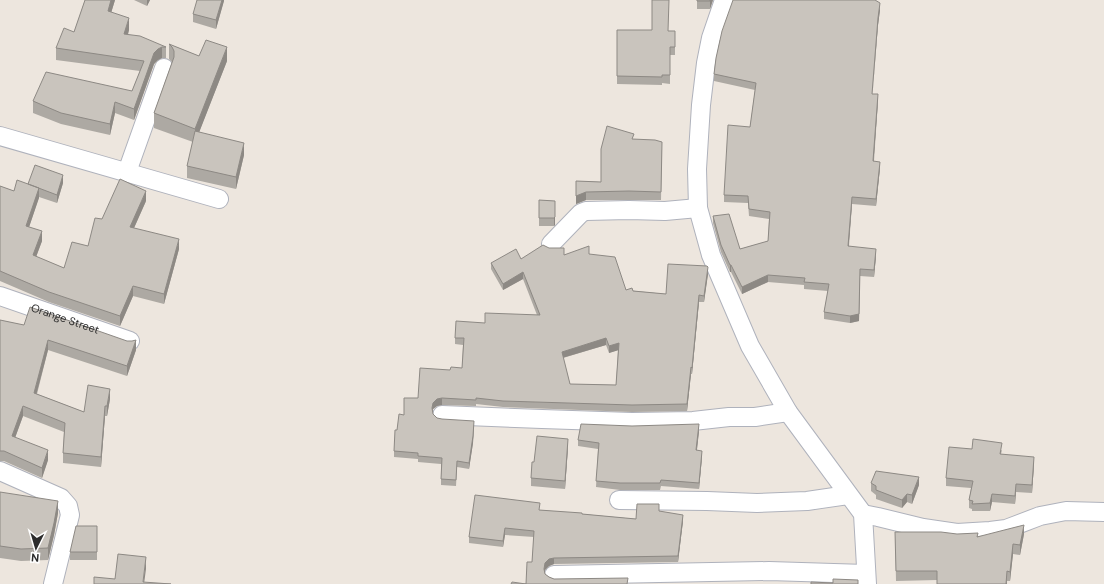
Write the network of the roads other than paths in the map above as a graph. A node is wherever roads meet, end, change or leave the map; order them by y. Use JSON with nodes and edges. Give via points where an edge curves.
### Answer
{"nodes":[{"id":1,"x":724,"y":0,"type":"edge"},
{"id":2,"x":164,"y":68,"type":"dead end"},
{"id":3,"x":0,"y":136,"type":"edge"},
{"id":4,"x":127,"y":172,"type":"junction"},
{"id":5,"x":220,"y":198,"type":"dead end"},
{"id":6,"x":698,"y":208,"type":"junction"},
{"id":7,"x":552,"y":244,"type":"dead end"},
{"id":8,"x":0,"y":296,"type":"edge"},
{"id":9,"x":130,"y":342,"type":"edge"},
{"id":10,"x":788,"y":412,"type":"junction"},
{"id":11,"x":442,"y":415,"type":"dead end"},
{"id":12,"x":0,"y":471,"type":"edge"},
{"id":13,"x":848,"y":495,"type":"junction"},
{"id":14,"x":619,"y":500,"type":"dead end"},
{"id":15,"x":1104,"y":512,"type":"edge"},
{"id":16,"x":862,"y":514,"type":"junction"},
{"id":17,"x":554,"y":575,"type":"dead end"},
{"id":18,"x":867,"y":579,"type":"edge"},
{"id":19,"x":53,"y":584,"type":"edge"}],
"edges":[{"from":1,"to":6,"type":"street","via":[[711,38],[700,105]]},
{"from":2,"to":4,"type":"street"},
{"from":3,"to":4,"type":"street"},
{"from":4,"to":5,"type":"street"},
{"from":6,"to":7,"type":"street","via":[[665,211],[586,211],[581,213]]},
{"from":6,"to":10,"type":"street","via":[[711,256],[750,346]]},
{"from":8,"to":9,"type":"street","name":"Orange Street"},
{"from":10,"to":11,"type":"street","via":[[755,417],[640,422]]},
{"from":10,"to":13,"type":"street"},
{"from":12,"to":19,"type":"street","via":[[61,498],[68,506],[70,515]]},
{"from":13,"to":14,"type":"street","via":[[757,503]]},
{"from":13,"to":16,"type":"street"},
{"from":15,"to":16,"type":"street","via":[[1066,511],[1040,516],[1006,529],[956,533]]},
{"from":16,"to":18,"type":"street"},
{"from":17,"to":18,"type":"street","via":[[769,571]]}]}
